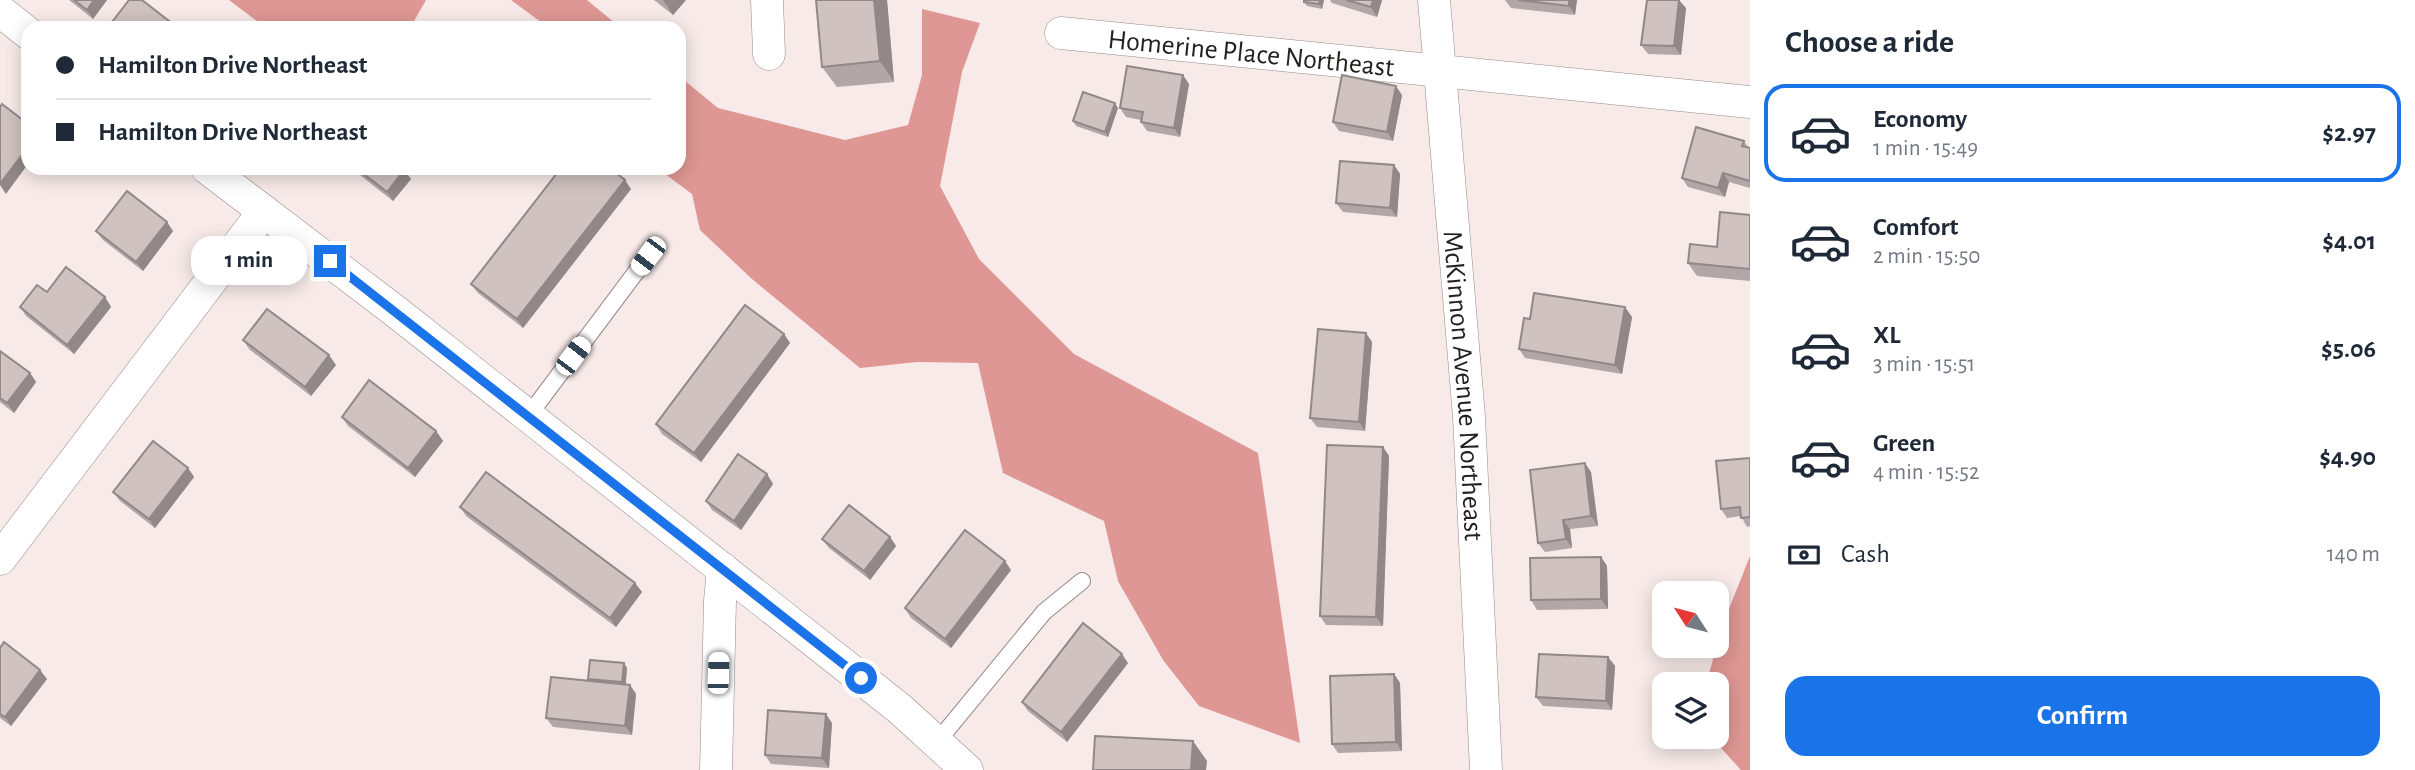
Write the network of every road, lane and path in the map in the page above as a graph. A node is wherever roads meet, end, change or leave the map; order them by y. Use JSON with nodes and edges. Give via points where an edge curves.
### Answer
{"nodes":[{"id":1,"x":767,"y":0,"type":"edge"},
{"id":2,"x":1434,"y":0,"type":"edge"},
{"id":3,"x":0,"y":11,"type":"edge"},
{"id":4,"x":21,"y":28,"type":"edge"},
{"id":5,"x":1061,"y":33,"type":"dead end"},
{"id":6,"x":769,"y":54,"type":"dead end"},
{"id":7,"x":1441,"y":71,"type":"junction"},
{"id":8,"x":1750,"y":102,"type":"edge"},
{"id":9,"x":216,"y":175,"type":"edge"},
{"id":10,"x":264,"y":211,"type":"junction"},
{"id":11,"x":648,"y":256,"type":"dead end"},
{"id":12,"x":529,"y":415,"type":"junction"},
{"id":13,"x":0,"y":559,"type":"edge"},
{"id":14,"x":723,"y":569,"type":"junction"},
{"id":15,"x":1082,"y":581,"type":"dead end"},
{"id":16,"x":937,"y":742,"type":"junction"},
{"id":17,"x":716,"y":770,"type":"edge"},
{"id":18,"x":967,"y":770,"type":"edge"},
{"id":19,"x":1486,"y":770,"type":"edge"}],
"edges":[{"from":1,"to":6,"type":"street"},
{"from":2,"to":7,"type":"street","name":"McKinnon Avenue Northeast"},
{"from":3,"to":4,"type":"street"},
{"from":5,"to":7,"type":"street","name":"Homerine Place Northeast"},
{"from":7,"to":8,"type":"street","name":"Homerine Place Northeast"},
{"from":7,"to":19,"type":"street","name":"McKinnon Avenue Northeast","via":[[1469,417]]},
{"from":9,"to":10,"type":"street"},
{"from":10,"to":12,"type":"street"},
{"from":10,"to":13,"type":"street"},
{"from":11,"to":12,"type":"lane"},
{"from":12,"to":14,"type":"street"},
{"from":14,"to":16,"type":"street"},
{"from":14,"to":17,"type":"street"},
{"from":15,"to":16,"type":"lane","via":[[1044,611]]},
{"from":16,"to":18,"type":"street"}]}
